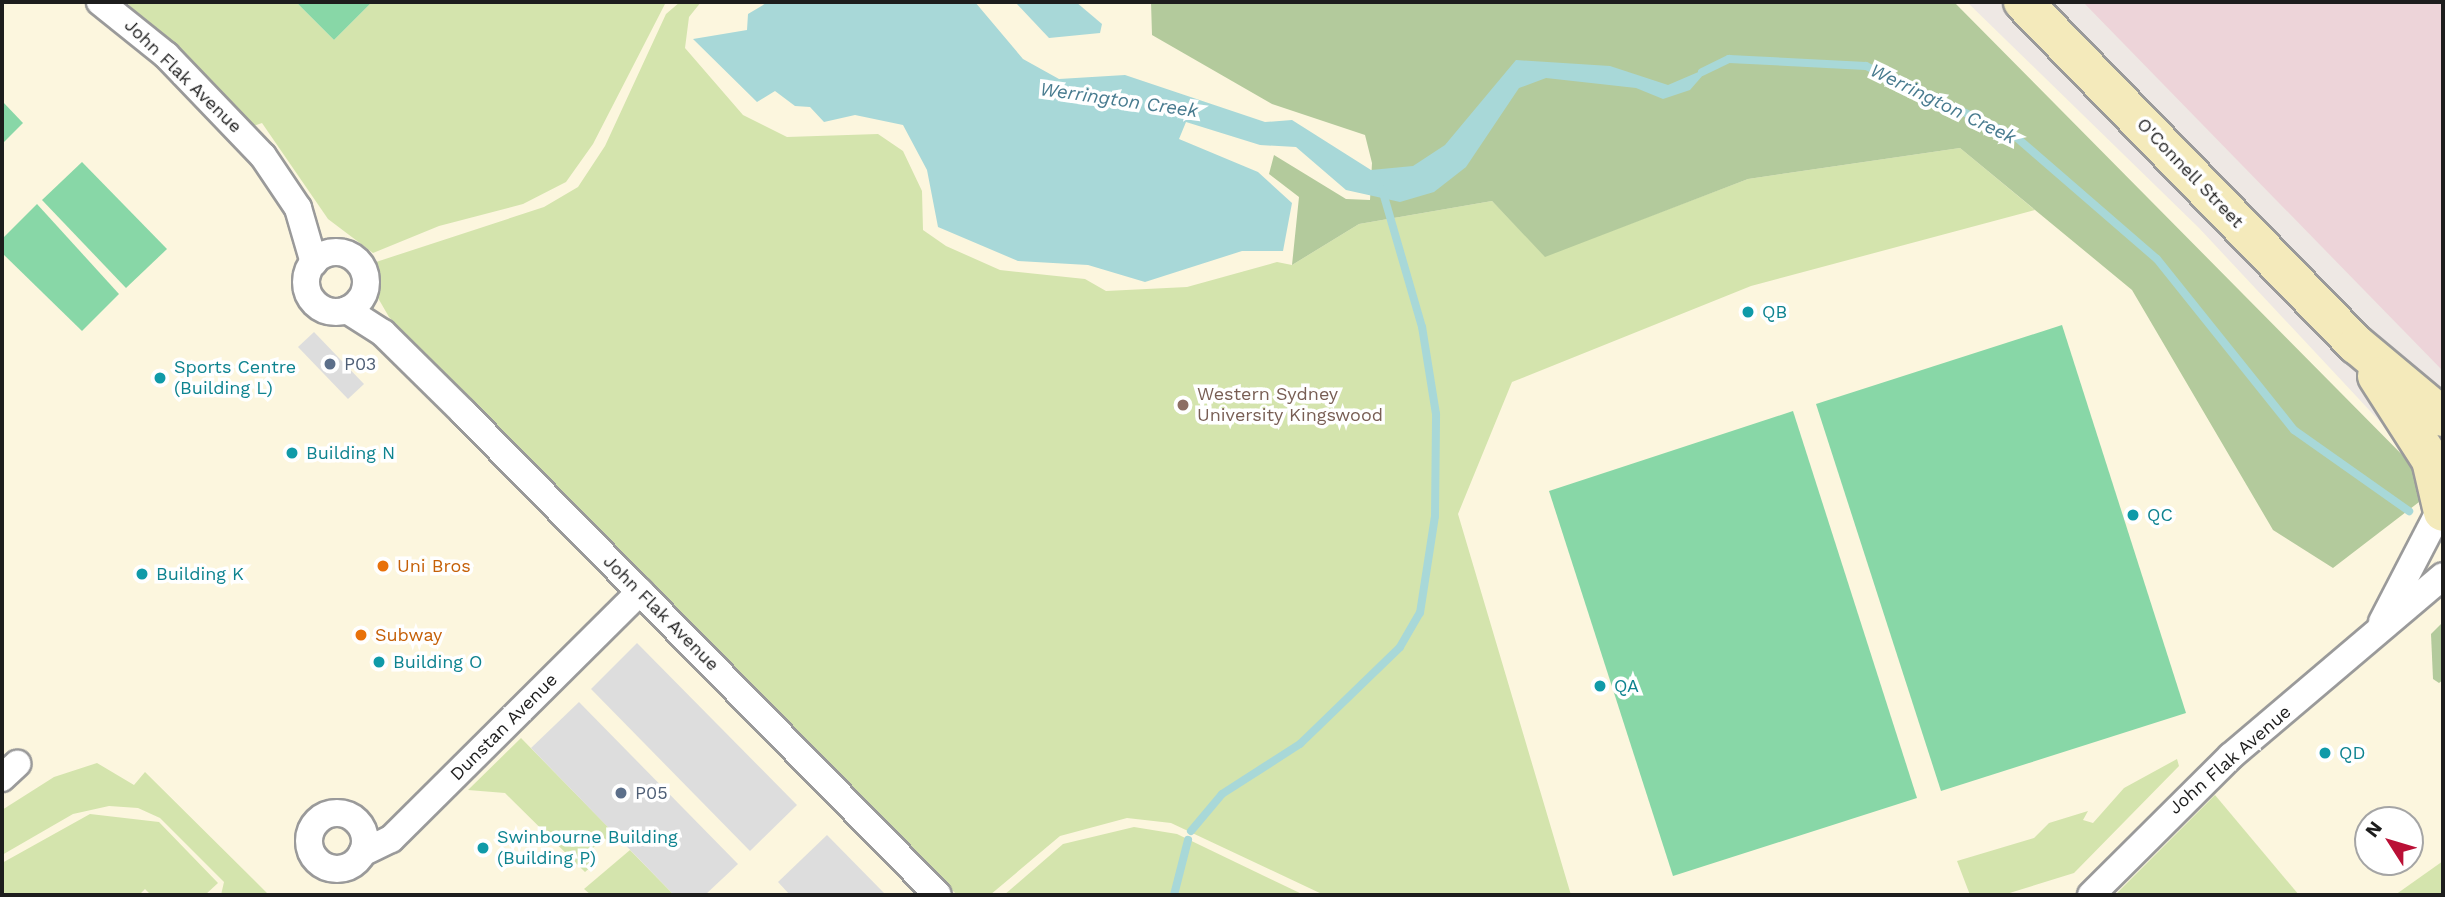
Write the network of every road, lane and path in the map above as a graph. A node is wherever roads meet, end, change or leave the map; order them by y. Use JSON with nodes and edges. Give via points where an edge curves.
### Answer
{"nodes":[{"id":1,"x":100,"y":2,"type":"edge"},
{"id":2,"x":2023,"y":2,"type":"edge"},
{"id":3,"x":307,"y":227,"type":"junction"},
{"id":4,"x":338,"y":253,"type":"junction"},
{"id":5,"x":314,"y":263,"type":"junction"},
{"id":6,"x":356,"y":302,"type":"junction"},
{"id":7,"x":2357,"y":345,"type":"junction"},
{"id":8,"x":2443,"y":417,"type":"edge"},
{"id":9,"x":2442,"y":498,"type":"edge"},
{"id":10,"x":2443,"y":576,"type":"edge"},
{"id":11,"x":640,"y":592,"type":"junction"},
{"id":12,"x":2376,"y":633,"type":"junction"},
{"id":13,"x":362,"y":853,"type":"dead end"},
{"id":14,"x":938,"y":895,"type":"edge"},
{"id":15,"x":2091,"y":895,"type":"edge"}],
"edges":[{"from":1,"to":3,"type":"street","name":"John Flak Avenue","via":[[219,106],[263,156]]},
{"from":2,"to":7,"type":"street","name":"O'Connell Street"},
{"from":3,"to":4,"type":"street","name":"John Flak Avenue"},
{"from":3,"to":5,"type":"street","name":"John Flak Avenue"},
{"from":4,"to":5,"type":"street"},
{"from":4,"to":6,"type":"street","via":[[359,263]]},
{"from":5,"to":6,"type":"street","via":[[307,286],[314,303],[329,312]]},
{"from":6,"to":11,"type":"street","name":"John Flak Avenue"},
{"from":7,"to":8,"type":"street","name":"O'Connell Street"},
{"from":7,"to":9,"type":"street","name":"O'Connell Street","via":[[2431,460]]},
{"from":9,"to":12,"type":"street","name":"John Flak Avenue"},
{"from":10,"to":12,"type":"street","name":"John Flak Avenue"},
{"from":11,"to":13,"type":"street","name":"Dunstan Avenue","via":[[391,839]]},
{"from":11,"to":14,"type":"street","name":"John Flak Avenue"},
{"from":12,"to":15,"type":"street","name":"John Flak Avenue","via":[[2174,808]]}]}
